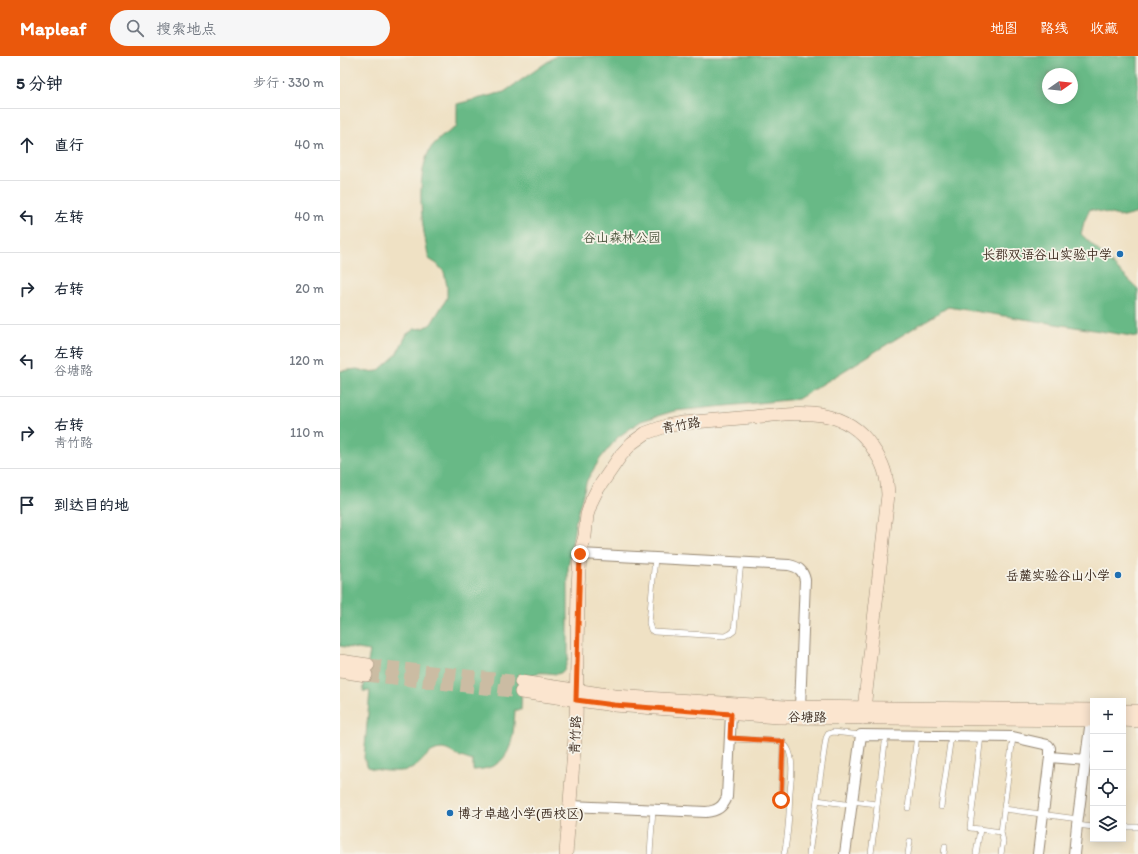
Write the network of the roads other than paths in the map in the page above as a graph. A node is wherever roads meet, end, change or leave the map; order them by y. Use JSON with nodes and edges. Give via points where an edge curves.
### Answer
{"nodes":[{"id":1,"x":584,"y":554,"type":"junction"},
{"id":2,"x":655,"y":558,"type":"junction"},
{"id":3,"x":741,"y":562,"type":"junction"},
{"id":4,"x":340,"y":661,"type":"edge"},
{"id":5,"x":340,"y":671,"type":"edge"},
{"id":6,"x":521,"y":687,"type":"tunnel mouth"},
{"id":7,"x":580,"y":696,"type":"junction"},
{"id":8,"x":800,"y":707,"type":"junction"},
{"id":9,"x":1126,"y":711,"type":"edge"},
{"id":10,"x":1138,"y":711,"type":"edge"},
{"id":11,"x":862,"y":713,"type":"junction"},
{"id":12,"x":731,"y":714,"type":"junction"},
{"id":13,"x":1090,"y":717,"type":"edge"},
{"id":14,"x":1126,"y":720,"type":"edge"},
{"id":15,"x":1138,"y":721,"type":"edge"},
{"id":16,"x":1090,"y":731,"type":"edge"},
{"id":17,"x":861,"y":735,"type":"junction"},
{"id":18,"x":886,"y":735,"type":"junction"},
{"id":19,"x":917,"y":735,"type":"junction"},
{"id":20,"x":951,"y":736,"type":"junction"},
{"id":21,"x":982,"y":736,"type":"junction"},
{"id":22,"x":1014,"y":737,"type":"junction"},
{"id":23,"x":730,"y":738,"type":"junction"},
{"id":24,"x":783,"y":742,"type":"junction"},
{"id":25,"x":1050,"y":757,"type":"junction"},
{"id":26,"x":1086,"y":760,"type":"junction"},
{"id":27,"x":781,"y":800,"type":"dead end"},
{"id":28,"x":817,"y":800,"type":"junction"},
{"id":29,"x":852,"y":803,"type":"junction"},
{"id":30,"x":877,"y":804,"type":"junction"},
{"id":31,"x":574,"y":806,"type":"junction"},
{"id":32,"x":941,"y":807,"type":"dead end"},
{"id":33,"x":908,"y":808,"type":"dead end"},
{"id":34,"x":653,"y":809,"type":"junction"},
{"id":35,"x":1004,"y":809,"type":"junction"},
{"id":36,"x":1043,"y":814,"type":"junction"},
{"id":37,"x":1077,"y":822,"type":"junction"},
{"id":38,"x":1090,"y":826,"type":"edge"},
{"id":39,"x":1126,"y":826,"type":"edge"},
{"id":40,"x":1138,"y":827,"type":"edge"},
{"id":41,"x":980,"y":829,"type":"junction"},
{"id":42,"x":1001,"y":832,"type":"junction"},
{"id":43,"x":910,"y":841,"type":"dead end"},
{"id":44,"x":945,"y":846,"type":"dead end"},
{"id":45,"x":566,"y":854,"type":"edge"},
{"id":46,"x":574,"y":854,"type":"edge"},
{"id":47,"x":650,"y":854,"type":"edge"},
{"id":48,"x":784,"y":854,"type":"edge"},
{"id":49,"x":808,"y":854,"type":"edge"},
{"id":50,"x":845,"y":854,"type":"edge"},
{"id":51,"x":870,"y":854,"type":"edge"},
{"id":52,"x":908,"y":854,"type":"edge"},
{"id":53,"x":944,"y":854,"type":"edge"},
{"id":54,"x":976,"y":854,"type":"edge"},
{"id":55,"x":1001,"y":854,"type":"edge"},
{"id":56,"x":1038,"y":854,"type":"edge"},
{"id":57,"x":1074,"y":854,"type":"edge"}],
"edges":[{"from":1,"to":2,"type":"street"},
{"from":1,"to":7,"type":"street","name":"青竹路","via":[[586,587]]},
{"from":1,"to":11,"type":"street","name":"青竹路","via":[[587,515],[592,500],[621,455],[646,433],[682,423],[783,414],[827,415],[845,421],[867,439],[878,454],[885,469],[888,495]]},
{"from":2,"to":3,"type":"street"},
{"from":2,"to":3,"type":"lane","via":[[651,630],[724,636],[734,631]]},
{"from":3,"to":8,"type":"street","via":[[795,566],[804,574]]},
{"from":4,"to":5,"type":"street","via":[[367,670]]},
{"from":6,"to":7,"type":"street","name":"谷塘路"},
{"from":7,"to":8,"type":"street","name":"谷塘路"},
{"from":7,"to":12,"type":"street","name":"谷塘路","via":[[614,705]]},
{"from":7,"to":31,"type":"street","name":"青竹路"},
{"from":8,"to":11,"type":"street","name":"谷塘路"},
{"from":9,"to":10,"type":"street"},
{"from":11,"to":12,"type":"street","name":"谷塘路","via":[[778,717]]},
{"from":11,"to":13,"type":"street","name":"谷塘路"},
{"from":12,"to":23,"type":"street"},
{"from":14,"to":15,"type":"street"},
{"from":16,"to":26,"type":"street"},
{"from":17,"to":18,"type":"street"},
{"from":17,"to":28,"type":"lane","via":[[833,732],[828,734]]},
{"from":17,"to":29,"type":"street"},
{"from":18,"to":19,"type":"street"},
{"from":18,"to":30,"type":"lane"},
{"from":19,"to":20,"type":"street"},
{"from":19,"to":33,"type":"lane"},
{"from":20,"to":21,"type":"street"},
{"from":20,"to":32,"type":"lane"},
{"from":21,"to":22,"type":"street"},
{"from":21,"to":41,"type":"lane","via":[[970,828]]},
{"from":22,"to":25,"type":"street","via":[[1048,745]]},
{"from":22,"to":35,"type":"lane"},
{"from":23,"to":24,"type":"lane"},
{"from":23,"to":34,"type":"street","via":[[727,797],[720,808],[710,812]]},
{"from":24,"to":27,"type":"lane"},
{"from":24,"to":48,"type":"lane","via":[[790,753],[792,771],[789,826]]},
{"from":25,"to":26,"type":"street"},
{"from":25,"to":36,"type":"street"},
{"from":26,"to":37,"type":"street"},
{"from":28,"to":29,"type":"lane"},
{"from":28,"to":49,"type":"lane"},
{"from":29,"to":30,"type":"lane"},
{"from":29,"to":50,"type":"street"},
{"from":30,"to":51,"type":"lane"},
{"from":31,"to":34,"type":"street"},
{"from":31,"to":45,"type":"street","name":"青竹路"},
{"from":31,"to":46,"type":"street","name":"青竹路"},
{"from":34,"to":47,"type":"lane"},
{"from":35,"to":36,"type":"lane"},
{"from":35,"to":42,"type":"lane"},
{"from":36,"to":37,"type":"lane"},
{"from":36,"to":56,"type":"street"},
{"from":37,"to":38,"type":"lane"},
{"from":37,"to":57,"type":"street"},
{"from":39,"to":40,"type":"lane"},
{"from":41,"to":42,"type":"lane"},
{"from":41,"to":54,"type":"lane"},
{"from":42,"to":55,"type":"lane"},
{"from":43,"to":52,"type":"lane"},
{"from":44,"to":53,"type":"lane"}]}
